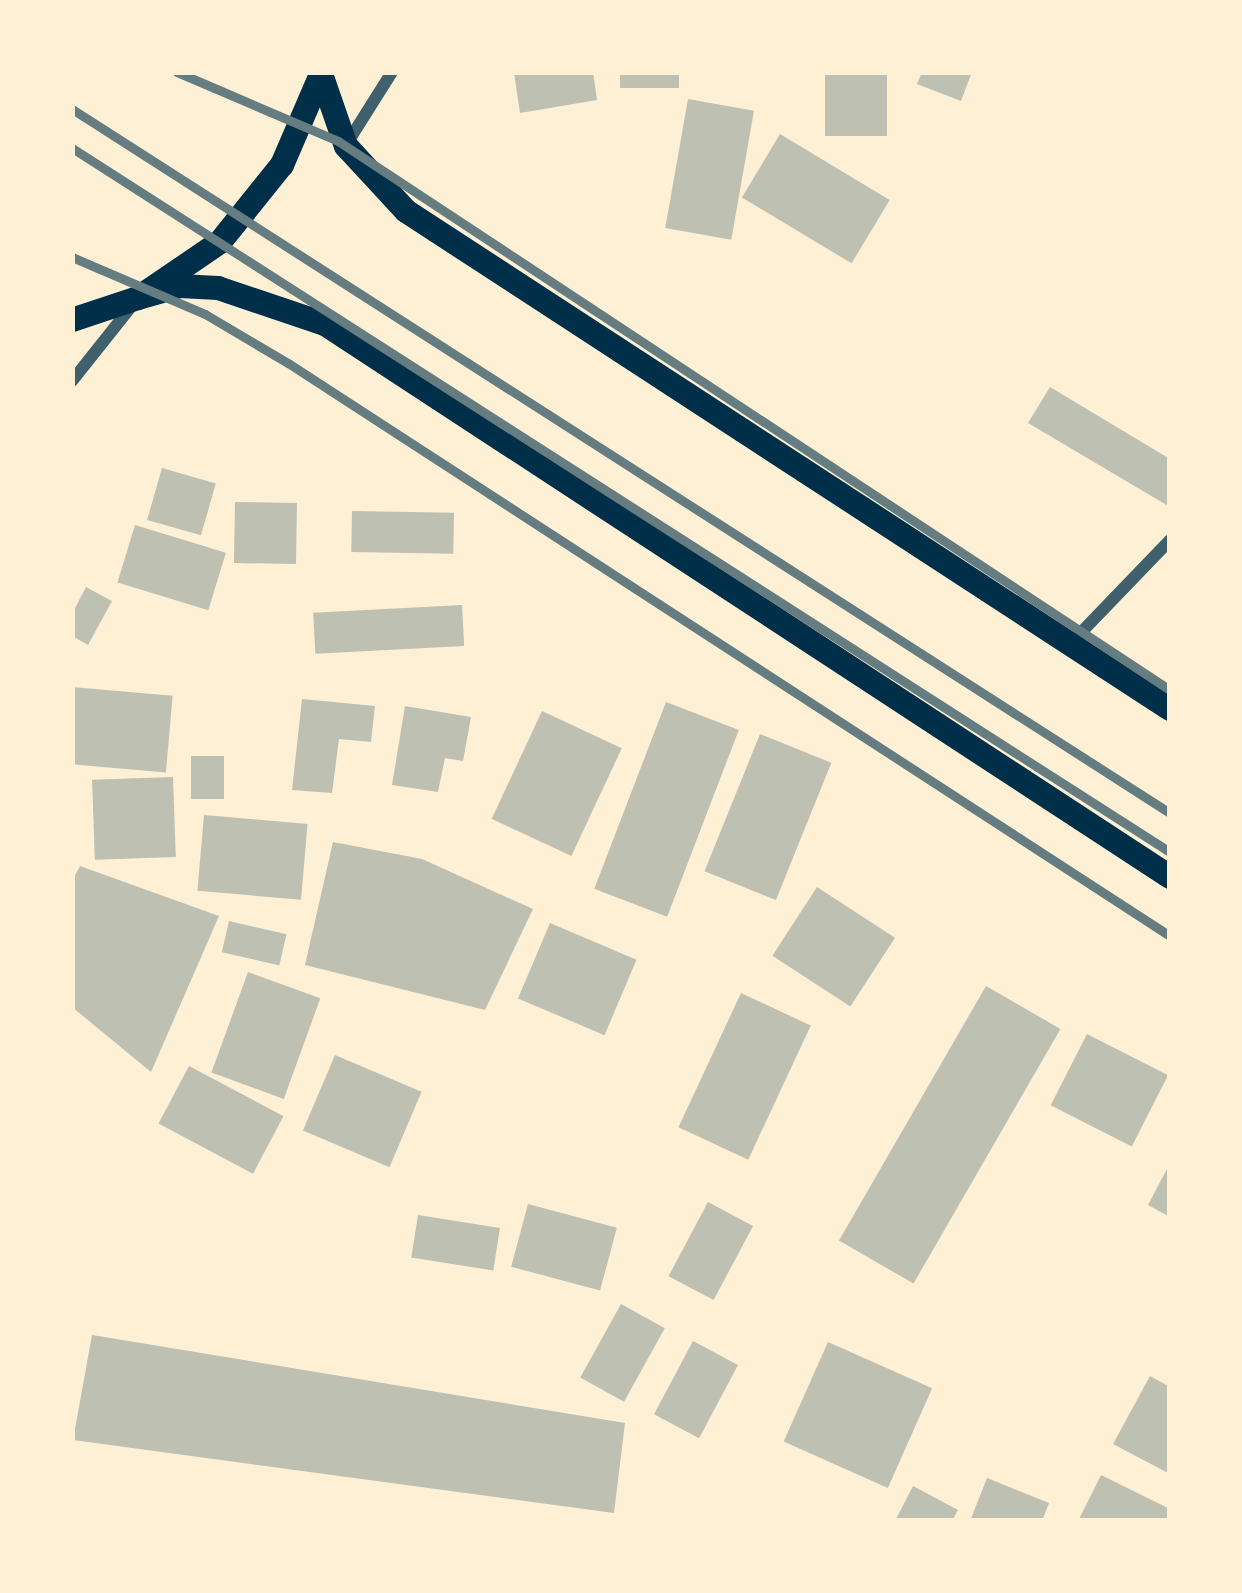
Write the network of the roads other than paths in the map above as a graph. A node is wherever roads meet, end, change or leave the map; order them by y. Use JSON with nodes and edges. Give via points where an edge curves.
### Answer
{"nodes":[{"id":1,"x":392,"y":72,"type":"edge"},
{"id":2,"x":321,"y":73,"type":"edge"},
{"id":3,"x":346,"y":146,"type":"junction"},
{"id":4,"x":139,"y":298,"type":"junction"},
{"id":5,"x":72,"y":320,"type":"edge"},
{"id":6,"x":72,"y":381,"type":"edge"},
{"id":7,"x":1170,"y":540,"type":"edge"},
{"id":8,"x":1070,"y":645,"type":"junction"},
{"id":9,"x":1170,"y":709,"type":"edge"},
{"id":10,"x":1170,"y":877,"type":"edge"}],
"edges":[{"from":1,"to":3,"type":"street"},
{"from":2,"to":3,"type":"main road"},
{"from":2,"to":4,"type":"main road","via":[[282,165],[233,226]]},
{"from":3,"to":8,"type":"main road","via":[[406,212]]},
{"from":4,"to":5,"type":"main road"},
{"from":4,"to":6,"type":"street"},
{"from":4,"to":10,"type":"main road","via":[[180,286],[218,288],[325,325]]},
{"from":7,"to":8,"type":"street"},
{"from":8,"to":9,"type":"main road"}]}
